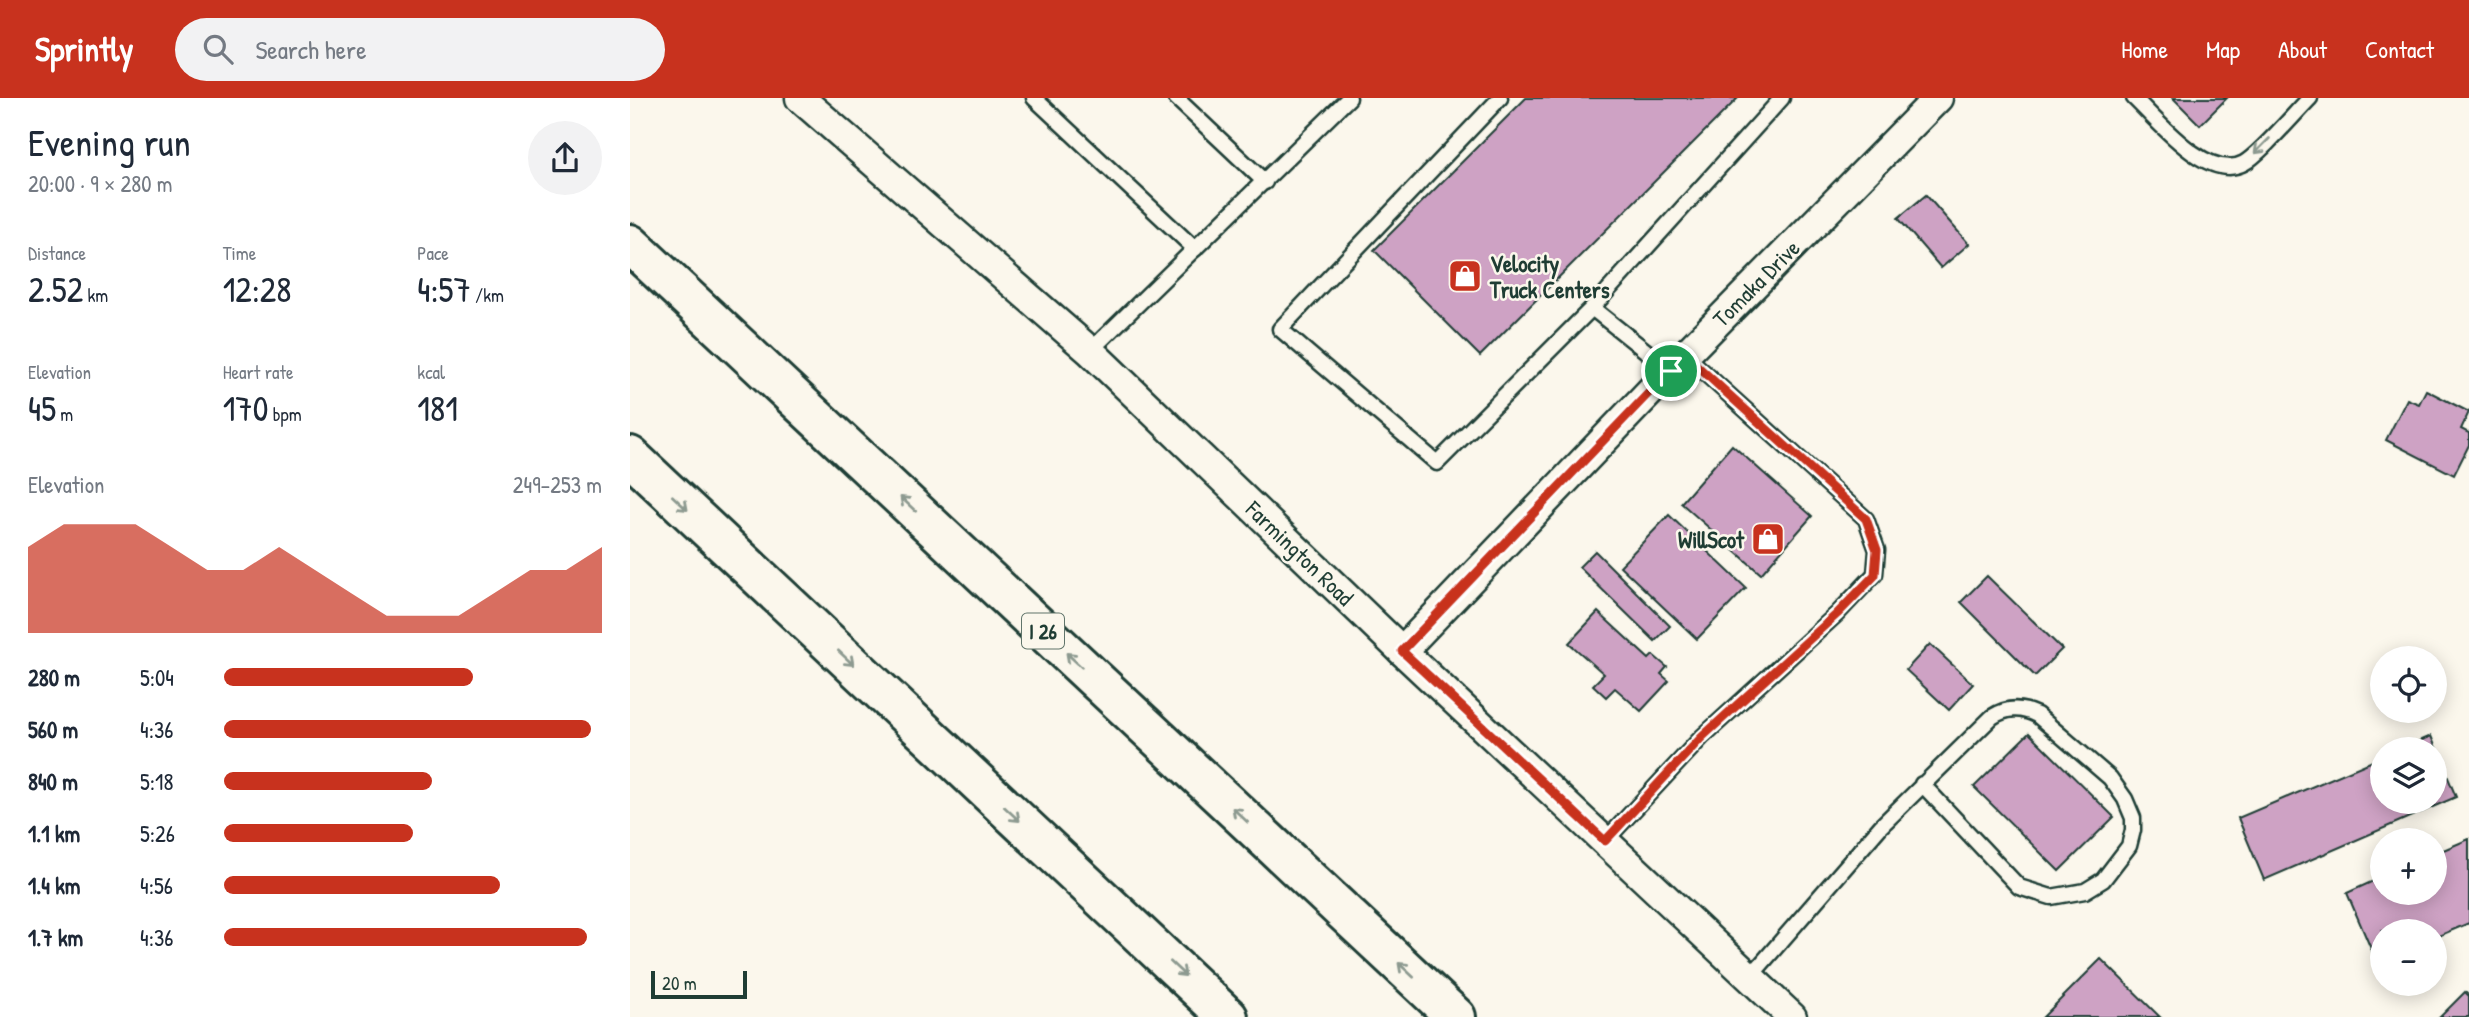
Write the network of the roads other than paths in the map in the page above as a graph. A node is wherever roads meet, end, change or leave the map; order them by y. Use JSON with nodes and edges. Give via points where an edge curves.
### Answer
{"nodes":[{"id":1,"x":800,"y":98,"type":"edge"},
{"id":2,"x":1034,"y":98,"type":"edge"},
{"id":3,"x":1176,"y":98,"type":"edge"},
{"id":4,"x":1349,"y":98,"type":"edge"},
{"id":5,"x":1500,"y":98,"type":"edge"},
{"id":6,"x":1782,"y":98,"type":"edge"},
{"id":7,"x":1938,"y":98,"type":"edge"},
{"id":8,"x":2134,"y":98,"type":"edge"},
{"id":9,"x":2310,"y":98,"type":"edge"},
{"id":10,"x":1265,"y":182,"type":"junction"},
{"id":11,"x":630,"y":244,"type":"edge"},
{"id":12,"x":1195,"y":249,"type":"junction"},
{"id":13,"x":1592,"y":308,"type":"junction"},
{"id":14,"x":1090,"y":351,"type":"junction"},
{"id":15,"x":1678,"y":363,"type":"junction"},
{"id":16,"x":630,"y":456,"type":"edge"},
{"id":17,"x":1402,"y":651,"type":"junction"},
{"id":18,"x":1923,"y":784,"type":"junction"},
{"id":19,"x":1605,"y":841,"type":"junction"},
{"id":20,"x":1750,"y":977,"type":"junction"},
{"id":21,"x":1228,"y":1017,"type":"edge"},
{"id":22,"x":1456,"y":1017,"type":"edge"},
{"id":23,"x":1792,"y":1017,"type":"edge"}],
"edges":[{"from":1,"to":14,"type":"street","name":"Farmington Road"},
{"from":2,"to":12,"type":"lane"},
{"from":3,"to":10,"type":"lane"},
{"from":4,"to":10,"type":"lane"},
{"from":5,"to":13,"type":"lane","via":[[1280,329],[1437,463]]},
{"from":6,"to":13,"type":"lane"},
{"from":7,"to":15,"type":"street","name":"Tomaka Drive"},
{"from":9,"to":8,"type":"lane","one_way":true,"via":[[2245,163],[2230,168],[2191,154]]},
{"from":10,"to":12,"type":"lane"},
{"from":22,"to":11,"type":"highway","number":"I 26","one_way":true},
{"from":12,"to":14,"type":"lane"},
{"from":13,"to":15,"type":"lane"},
{"from":14,"to":17,"type":"street","name":"Farmington Road"},
{"from":15,"to":17,"type":"street","name":"Tomaka Drive"},
{"from":15,"to":19,"type":"lane","via":[[1866,519],[1877,550],[1875,575],[1702,737]]},
{"from":16,"to":21,"type":"highway","one_way":true},
{"from":17,"to":19,"type":"street","name":"Farmington Road"},
{"from":18,"to":18,"type":"lane","via":[[1992,717],[2023,708],[2110,778],[2133,818],[2129,846],[2103,880],[2085,891],[2051,897],[2019,887]]},
{"from":18,"to":20,"type":"lane"},
{"from":19,"to":20,"type":"street","name":"Farmington Road"},
{"from":20,"to":23,"type":"street","name":"Farmington Road"}]}
